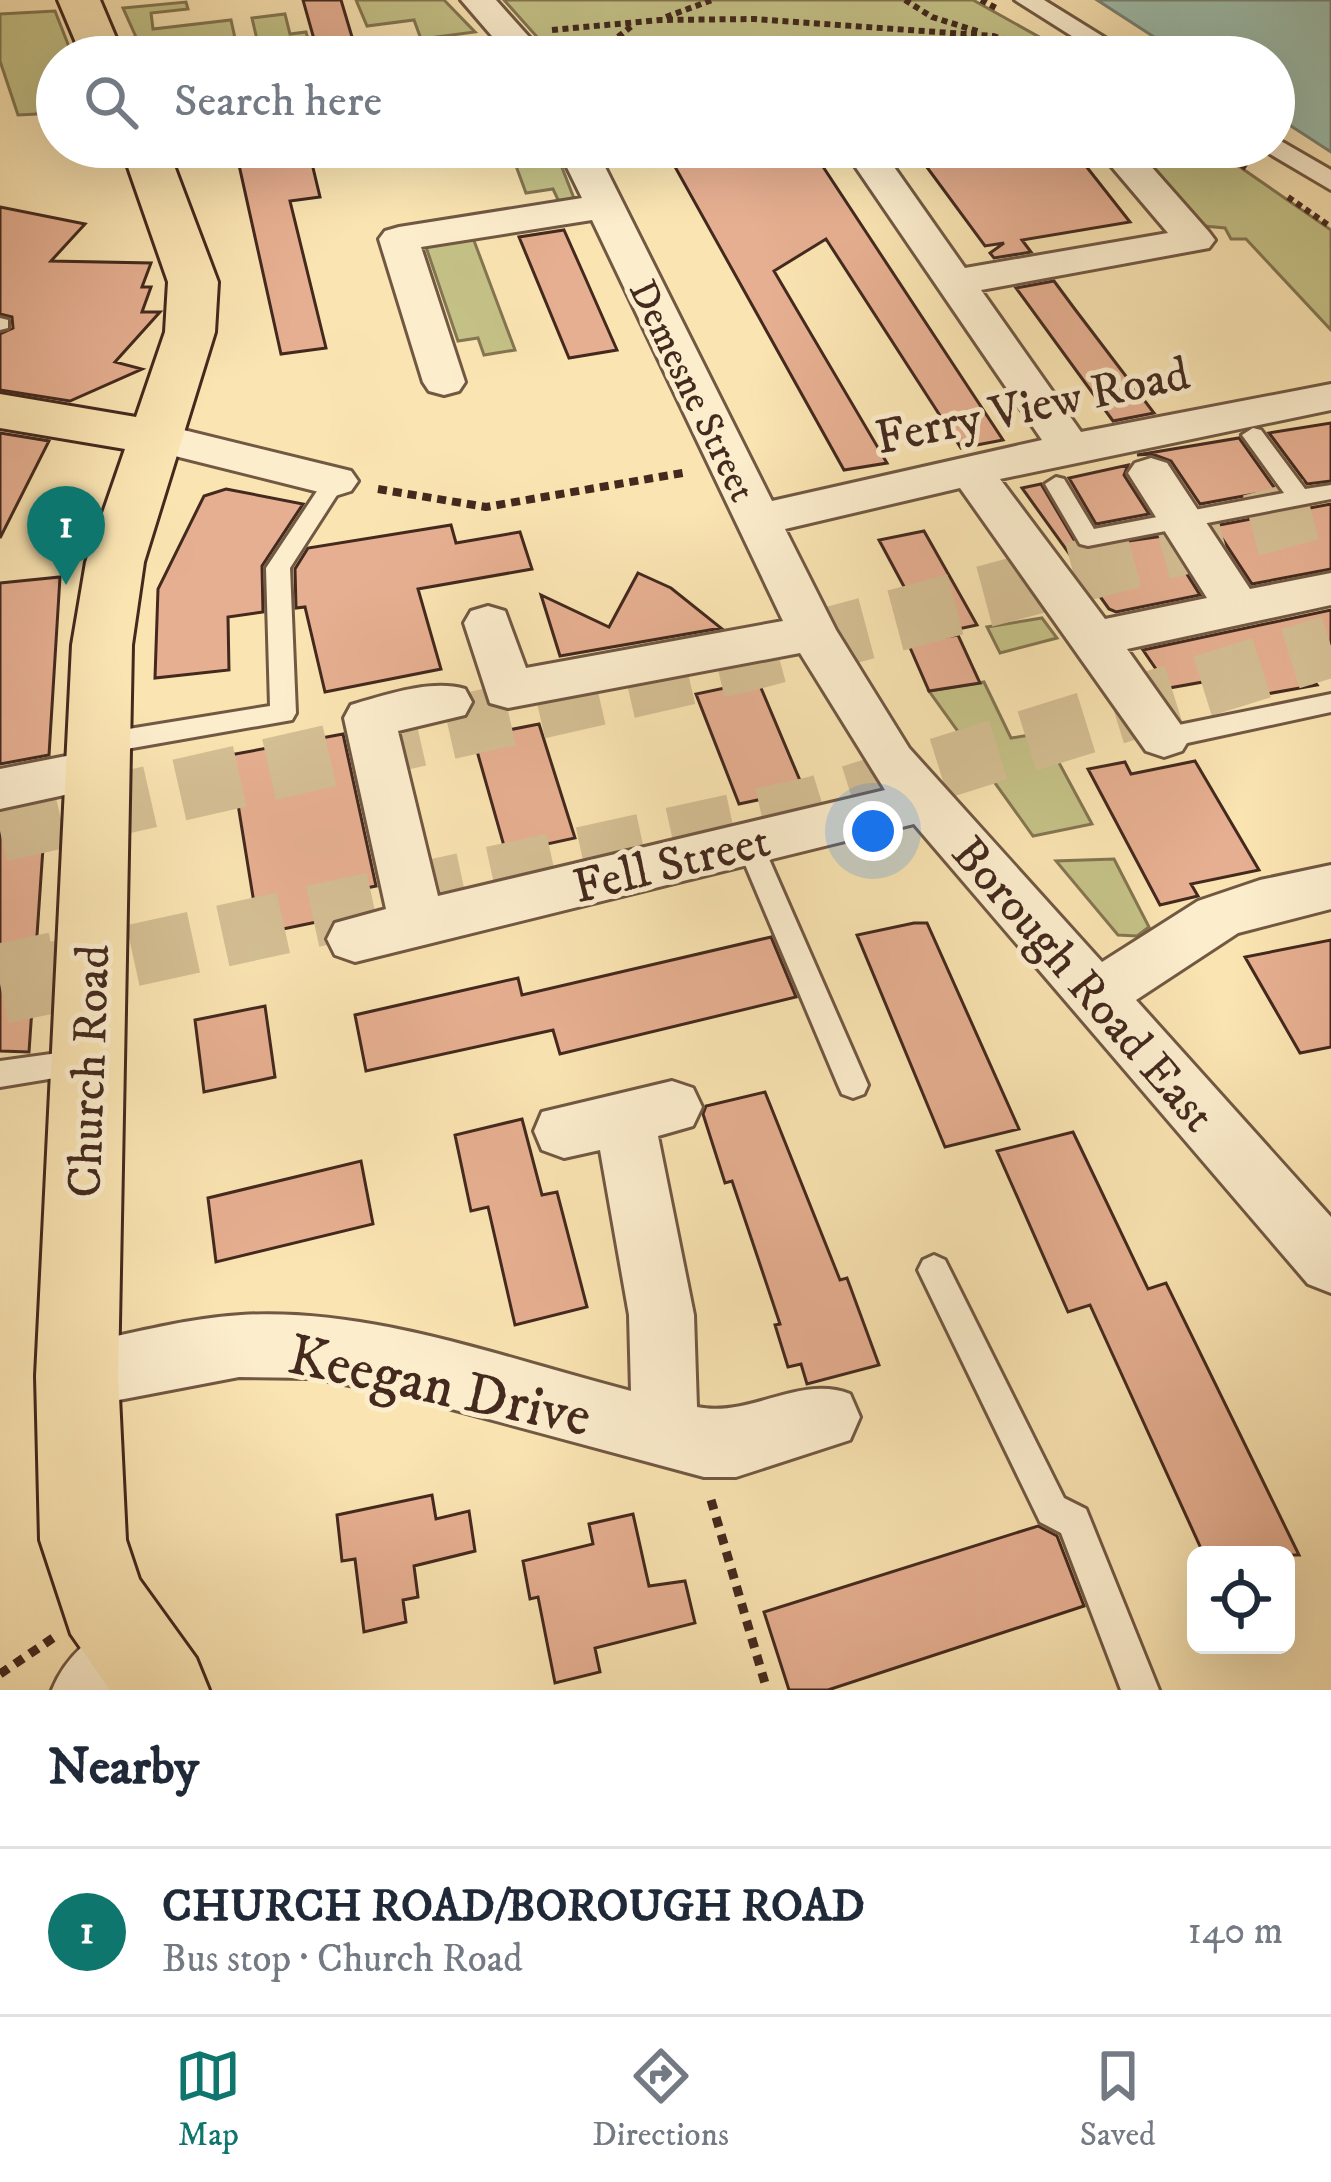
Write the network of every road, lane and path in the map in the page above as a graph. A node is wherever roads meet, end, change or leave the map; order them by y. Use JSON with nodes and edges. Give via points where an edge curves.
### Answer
{"nodes":[{"id":1,"x":79,"y":0,"type":"edge"},
{"id":2,"x":478,"y":0,"type":"edge"},
{"id":3,"x":712,"y":0,"type":"edge"},
{"id":4,"x":904,"y":0,"type":"edge"},
{"id":5,"x":1027,"y":0,"type":"edge"},
{"id":6,"x":659,"y":20,"type":"junction"},
{"id":7,"x":634,"y":25,"type":"junction"},
{"id":8,"x":507,"y":29,"type":"junction"},
{"id":9,"x":94,"y":36,"type":"edge"},
{"id":10,"x":512,"y":36,"type":"edge"},
{"id":11,"x":620,"y":36,"type":"edge"},
{"id":12,"x":993,"y":36,"type":"joint"},
{"id":13,"x":1088,"y":36,"type":"edge"},
{"id":14,"x":1295,"y":159,"type":"edge"},
{"id":15,"x":152,"y":168,"type":"edge"},
{"id":16,"x":586,"y":168,"type":"edge"},
{"id":17,"x":877,"y":168,"type":"edge"},
{"id":18,"x":1132,"y":168,"type":"edge"},
{"id":19,"x":1331,"y":182,"type":"edge"},
{"id":20,"x":604,"y":206,"type":"junction"},
{"id":21,"x":957,"y":282,"type":"junction"},
{"id":22,"x":444,"y":382,"type":"dead end"},
{"id":23,"x":1331,"y":397,"type":"edge"},
{"id":24,"x":0,"y":411,"type":"edge"},
{"id":25,"x":1253,"y":435,"type":"dead end"},
{"id":26,"x":155,"y":437,"type":"junction"},
{"id":27,"x":730,"y":464,"type":"junction"},
{"id":28,"x":1063,"y":466,"type":"junction"},
{"id":29,"x":972,"y":473,"type":"junction"},
{"id":30,"x":1151,"y":473,"type":"dead end"},
{"id":31,"x":335,"y":481,"type":"junction"},
{"id":32,"x":1331,"y":493,"type":"edge"},
{"id":33,"x":1300,"y":498,"type":"junction"},
{"id":34,"x":757,"y":520,"type":"junction"},
{"id":35,"x":1180,"y":521,"type":"junction"},
{"id":36,"x":1331,"y":589,"type":"edge"},
{"id":37,"x":1238,"y":608,"type":"junction"},
{"id":38,"x":488,"y":622,"type":"dead end"},
{"id":39,"x":812,"y":632,"type":"junction"},
{"id":40,"x":1094,"y":638,"type":"junction"},
{"id":41,"x":447,"y":702,"type":"dead end"},
{"id":42,"x":1331,"y":704,"type":"edge"},
{"id":43,"x":1164,"y":737,"type":"joint"},
{"id":44,"x":97,"y":757,"type":"junction"},
{"id":45,"x":0,"y":789,"type":"edge"},
{"id":46,"x":924,"y":801,"type":"junction"},
{"id":47,"x":749,"y":843,"type":"junction"},
{"id":48,"x":1331,"y":887,"type":"edge"},
{"id":49,"x":417,"y":924,"type":"junction"},
{"id":50,"x":356,"y":939,"type":"dead end"},
{"id":51,"x":1098,"y":994,"type":"junction"},
{"id":52,"x":86,"y":1062,"type":"junction"},
{"id":53,"x":0,"y":1074,"type":"edge"},
{"id":54,"x":853,"y":1085,"type":"dead end"},
{"id":55,"x":620,"y":1119,"type":"dead end"},
{"id":56,"x":1331,"y":1263,"type":"edge"},
{"id":57,"x":934,"y":1270,"type":"dead end"},
{"id":58,"x":77,"y":1376,"type":"junction"},
{"id":59,"x":826,"y":1417,"type":"dead end"},
{"id":60,"x":677,"y":1437,"type":"junction"},
{"id":61,"x":129,"y":1677,"type":"edge"},
{"id":62,"x":767,"y":1690,"type":"edge"},
{"id":63,"x":1140,"y":1690,"type":"edge"}],
"edges":[{"from":1,"to":9,"type":"main road"},
{"from":2,"to":8,"type":"street"},
{"from":3,"to":6,"type":"path"},
{"from":4,"to":12,"type":"path"},
{"from":5,"to":13,"type":"street"},
{"from":6,"to":7,"type":"path"},
{"from":6,"to":12,"type":"path","via":[[785,20]]},
{"from":7,"to":8,"type":"path"},
{"from":7,"to":11,"type":"path"},
{"from":8,"to":10,"type":"street"},
{"from":14,"to":19,"type":"street"},
{"from":15,"to":26,"type":"main road","name":"Church Road","via":[[193,282],[186,351]]},
{"from":16,"to":20,"type":"street","name":"Demesne Street"},
{"from":17,"to":21,"type":"street"},
{"from":18,"to":21,"type":"street","via":[[1195,240]]},
{"from":20,"to":22,"type":"street","via":[[399,239]]},
{"from":20,"to":27,"type":"street","name":"Demesne Street"},
{"from":21,"to":28,"type":"street"},
{"from":23,"to":28,"type":"street","name":"Ferry View Road"},
{"from":24,"to":26,"type":"main road"},
{"from":25,"to":33,"type":"lane"},
{"from":26,"to":31,"type":"street"},
{"from":26,"to":44,"type":"main road","name":"Church Road","via":[[115,562]]},
{"from":27,"to":31,"type":"path","via":[[486,507]]},
{"from":27,"to":34,"type":"street","name":"Demesne Street"},
{"from":28,"to":29,"type":"street","name":"Ferry View Road"},
{"from":28,"to":35,"type":"lane","via":[[1088,538]]},
{"from":29,"to":34,"type":"street","name":"Ferry View Road"},
{"from":29,"to":40,"type":"street"},
{"from":30,"to":35,"type":"street"},
{"from":31,"to":44,"type":"lane","via":[[278,568],[283,713]]},
{"from":32,"to":33,"type":"lane"},
{"from":33,"to":35,"type":"lane"},
{"from":34,"to":39,"type":"street","name":"Demesne Street"},
{"from":35,"to":37,"type":"street"},
{"from":36,"to":37,"type":"street"},
{"from":37,"to":40,"type":"street"},
{"from":38,"to":39,"type":"street","via":[[508,690]]},
{"from":39,"to":46,"type":"street","name":"Borough Road East"},
{"from":40,"to":43,"type":"street"},
{"from":41,"to":49,"type":"street","via":[[369,718]]},
{"from":42,"to":43,"type":"lane"},
{"from":44,"to":45,"type":"street"},
{"from":44,"to":52,"type":"main road","name":"Church Road"},
{"from":46,"to":47,"type":"street","name":"Fell Street"},
{"from":46,"to":51,"type":"street","name":"Borough Road East"},
{"from":47,"to":49,"type":"street","name":"Fell Street"},
{"from":47,"to":54,"type":"lane"},
{"from":48,"to":51,"type":"street","via":[[1218,917]]},
{"from":49,"to":50,"type":"street","name":"Fell Street"},
{"from":51,"to":56,"type":"street","name":"Borough Road East"},
{"from":52,"to":53,"type":"lane"},
{"from":52,"to":58,"type":"main road","name":"Church Road"},
{"from":55,"to":60,"type":"street","name":"Keegan Drive"},
{"from":57,"to":63,"type":"lane","via":[[1052,1510],[1074,1521]]},
{"from":58,"to":60,"type":"street","name":"Keegan Drive","via":[[239,1346],[313,1347]]},
{"from":58,"to":61,"type":"main road","name":"Church Road","via":[[83,1540]]},
{"from":59,"to":60,"type":"street","name":"Keegan Drive","via":[[736,1443]]},
{"from":60,"to":62,"type":"path"}]}
